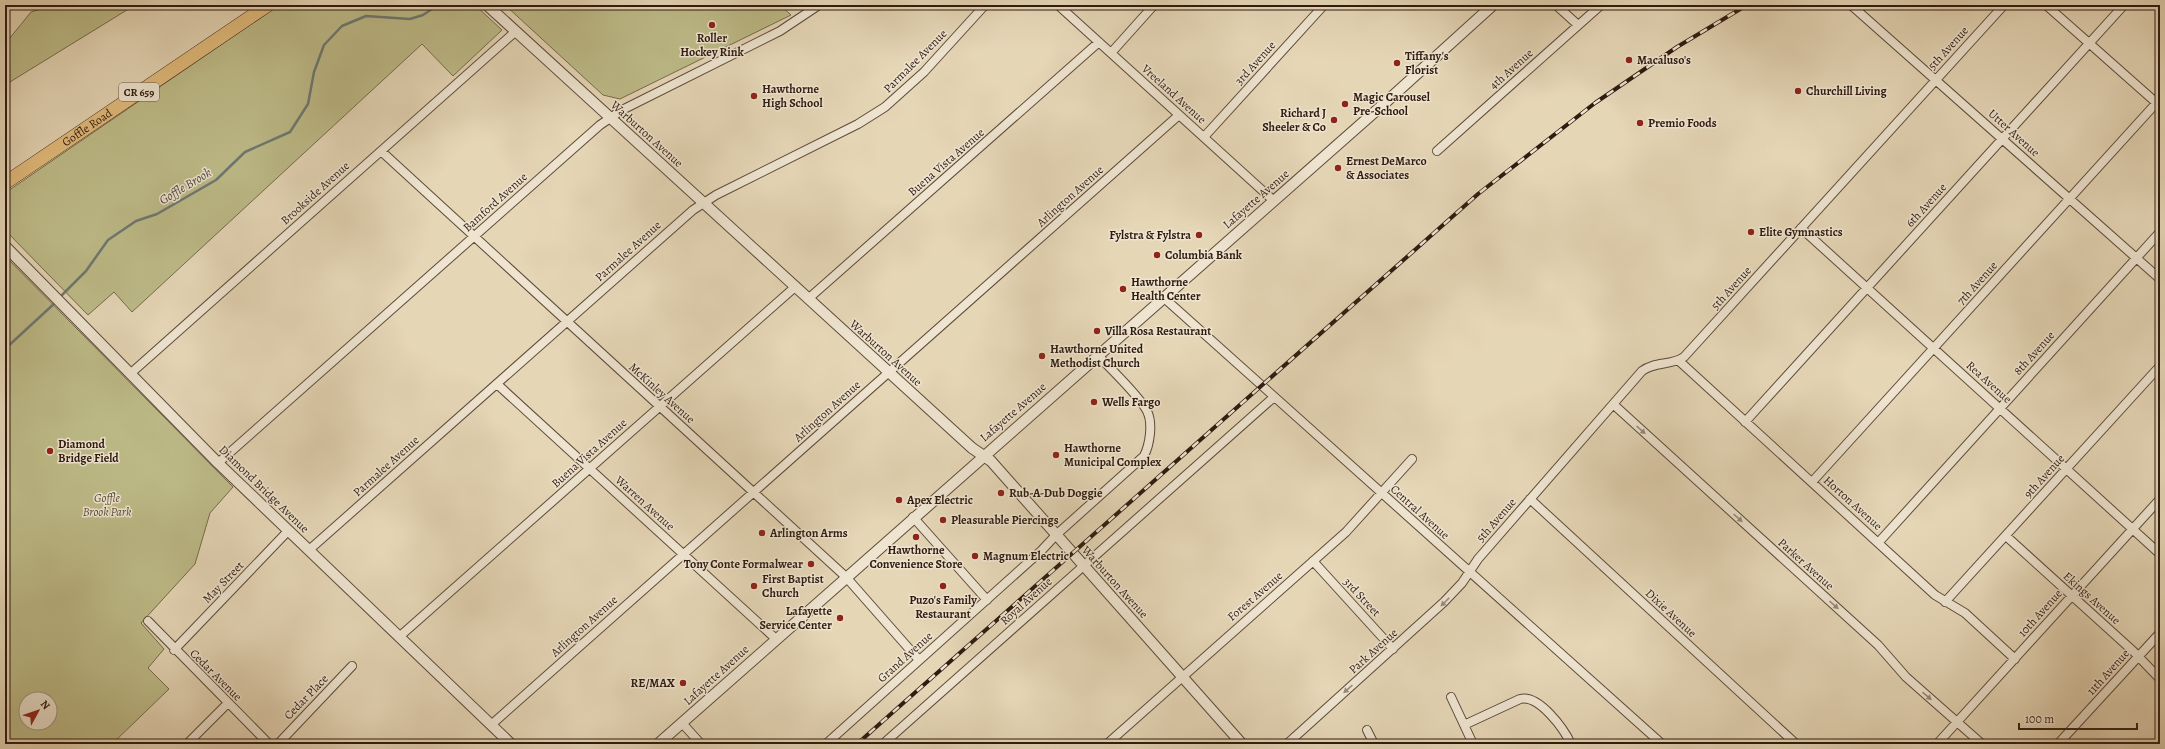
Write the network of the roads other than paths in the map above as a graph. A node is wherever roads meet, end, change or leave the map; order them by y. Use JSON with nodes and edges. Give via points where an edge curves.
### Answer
{"nodes":[{"id":1,"x":268,"y":5,"type":"edge"},
{"id":2,"x":487,"y":5,"type":"edge"},
{"id":3,"x":819,"y":5,"type":"edge"},
{"id":4,"x":985,"y":5,"type":"edge"},
{"id":5,"x":1058,"y":5,"type":"edge"},
{"id":6,"x":1154,"y":5,"type":"edge"},
{"id":7,"x":1324,"y":5,"type":"edge"},
{"id":8,"x":1493,"y":5,"type":"edge"},
{"id":9,"x":1556,"y":5,"type":"edge"},
{"id":10,"x":1601,"y":5,"type":"edge"},
{"id":11,"x":1851,"y":5,"type":"edge"},
{"id":12,"x":2004,"y":5,"type":"edge"},
{"id":13,"x":2046,"y":5,"type":"edge"},
{"id":14,"x":2124,"y":5,"type":"edge"},
{"id":15,"x":1578,"y":25,"type":"junction"},
{"id":16,"x":516,"y":31,"type":"junction"},
{"id":17,"x":1099,"y":42,"type":"junction"},
{"id":18,"x":2089,"y":44,"type":"junction"},
{"id":19,"x":1111,"y":53,"type":"junction"},
{"id":20,"x":1936,"y":80,"type":"junction"},
{"id":21,"x":2159,"y":103,"type":"edge"},
{"id":22,"x":1179,"y":115,"type":"junction"},
{"id":23,"x":610,"y":117,"type":"junction"},
{"id":24,"x":1204,"y":137,"type":"junction"},
{"id":25,"x":2003,"y":139,"type":"junction"},
{"id":26,"x":380,"y":151,"type":"junction"},
{"id":27,"x":1438,"y":151,"type":"dead end"},
{"id":28,"x":5,"y":183,"type":"edge"},
{"id":29,"x":2070,"y":198,"type":"junction"},
{"id":30,"x":1274,"y":201,"type":"junction"},
{"id":31,"x":703,"y":202,"type":"junction"},
{"id":32,"x":1801,"y":228,"type":"junction"},
{"id":33,"x":2160,"y":232,"type":"edge"},
{"id":34,"x":474,"y":236,"type":"junction"},
{"id":35,"x":5,"y":246,"type":"edge"},
{"id":36,"x":2137,"y":258,"type":"junction"},
{"id":37,"x":2160,"y":279,"type":"edge"},
{"id":38,"x":795,"y":287,"type":"junction"},
{"id":39,"x":1867,"y":288,"type":"junction"},
{"id":40,"x":1163,"y":297,"type":"junction"},
{"id":41,"x":808,"y":299,"type":"junction"},
{"id":42,"x":567,"y":322,"type":"junction"},
{"id":43,"x":1933,"y":348,"type":"junction"},
{"id":44,"x":1098,"y":355,"type":"junction"},
{"id":45,"x":1678,"y":360,"type":"junction"},
{"id":46,"x":2160,"y":366,"type":"edge"},
{"id":47,"x":889,"y":372,"type":"junction"},
{"id":48,"x":130,"y":374,"type":"junction"},
{"id":49,"x":497,"y":384,"type":"junction"},
{"id":50,"x":1274,"y":397,"type":"junction"},
{"id":51,"x":1613,"y":404,"type":"junction"},
{"id":52,"x":660,"y":407,"type":"junction"},
{"id":53,"x":2000,"y":409,"type":"junction"},
{"id":54,"x":1745,"y":422,"type":"junction"},
{"id":55,"x":983,"y":456,"type":"junction"},
{"id":56,"x":1412,"y":459,"type":"dead end"},
{"id":57,"x":218,"y":463,"type":"junction"},
{"id":58,"x":590,"y":469,"type":"junction"},
{"id":59,"x":2066,"y":469,"type":"junction"},
{"id":60,"x":1812,"y":482,"type":"junction"},
{"id":61,"x":753,"y":492,"type":"junction"},
{"id":62,"x":1382,"y":494,"type":"junction"},
{"id":63,"x":1530,"y":499,"type":"junction"},
{"id":64,"x":2160,"y":499,"type":"edge"},
{"id":65,"x":913,"y":517,"type":"junction"},
{"id":66,"x":2132,"y":529,"type":"junction"},
{"id":67,"x":288,"y":531,"type":"junction"},
{"id":68,"x":1056,"y":535,"type":"junction"},
{"id":69,"x":2006,"y":536,"type":"junction"},
{"id":70,"x":1878,"y":543,"type":"junction"},
{"id":71,"x":309,"y":550,"type":"junction"},
{"id":72,"x":684,"y":554,"type":"junction"},
{"id":73,"x":2160,"y":554,"type":"edge"},
{"id":74,"x":1313,"y":561,"type":"junction"},
{"id":75,"x":1084,"y":566,"type":"junction"},
{"id":76,"x":1470,"y":572,"type":"junction"},
{"id":77,"x":846,"y":577,"type":"junction"},
{"id":78,"x":2072,"y":596,"type":"junction"},
{"id":79,"x":987,"y":600,"type":"junction"},
{"id":80,"x":1945,"y":602,"type":"junction"},
{"id":81,"x":148,"y":622,"type":"dead end"},
{"id":82,"x":2160,"y":633,"type":"edge"},
{"id":83,"x":399,"y":638,"type":"junction"},
{"id":84,"x":776,"y":639,"type":"junction"},
{"id":85,"x":1393,"y":649,"type":"junction"},
{"id":86,"x":174,"y":650,"type":"junction"},
{"id":87,"x":2138,"y":657,"type":"junction"},
{"id":88,"x":2014,"y":659,"type":"junction"},
{"id":89,"x":920,"y":660,"type":"junction"},
{"id":90,"x":352,"y":666,"type":"dead end"},
{"id":91,"x":1182,"y":677,"type":"junction"},
{"id":92,"x":2160,"y":679,"type":"edge"},
{"id":93,"x":1451,"y":697,"type":"dead end"},
{"id":94,"x":228,"y":703,"type":"junction"},
{"id":95,"x":1957,"y":722,"type":"junction"},
{"id":96,"x":682,"y":723,"type":"junction"},
{"id":97,"x":491,"y":725,"type":"junction"},
{"id":98,"x":1464,"y":725,"type":"junction"},
{"id":99,"x":1367,"y":730,"type":"dead end"},
{"id":100,"x":187,"y":744,"type":"edge"},
{"id":101,"x":269,"y":744,"type":"edge"},
{"id":102,"x":278,"y":744,"type":"edge"},
{"id":103,"x":510,"y":744,"type":"edge"},
{"id":104,"x":658,"y":744,"type":"edge"},
{"id":105,"x":701,"y":744,"type":"edge"},
{"id":106,"x":826,"y":744,"type":"edge"},
{"id":107,"x":883,"y":744,"type":"edge"},
{"id":108,"x":1107,"y":744,"type":"edge"},
{"id":109,"x":1242,"y":744,"type":"edge"},
{"id":110,"x":1287,"y":744,"type":"edge"},
{"id":111,"x":1374,"y":744,"type":"edge"},
{"id":112,"x":1472,"y":744,"type":"edge"},
{"id":113,"x":1572,"y":744,"type":"edge"},
{"id":114,"x":1662,"y":744,"type":"edge"},
{"id":115,"x":1796,"y":744,"type":"edge"},
{"id":116,"x":1937,"y":744,"type":"edge"},
{"id":117,"x":1982,"y":744,"type":"edge"},
{"id":118,"x":2058,"y":744,"type":"edge"}],
"edges":[{"from":1,"to":28,"type":"main road","name":"Goffle Road","number":"CR 659"},
{"from":2,"to":16,"type":"street","name":"Warburton Avenue"},
{"from":3,"to":23,"type":"street","name":"Bamford Avenue","via":[[780,31]]},
{"from":4,"to":31,"type":"street","name":"Parmalee Avenue","via":[[924,72],[885,107],[846,131]]},
{"from":5,"to":17,"type":"street","name":"Vreeland Avenue"},
{"from":6,"to":19,"type":"street"},
{"from":7,"to":24,"type":"street","name":"3rd Avenue"},
{"from":8,"to":30,"type":"street","name":"Lafayette Avenue"},
{"from":9,"to":15,"type":"street"},
{"from":10,"to":15,"type":"street","name":"4th Avenue"},
{"from":11,"to":20,"type":"street","name":"Utter Avenue"},
{"from":12,"to":20,"type":"street","name":"5th Avenue"},
{"from":13,"to":18,"type":"street"},
{"from":14,"to":18,"type":"street","name":"6th Avenue"},
{"from":15,"to":27,"type":"street","name":"4th Avenue"},
{"from":16,"to":23,"type":"street","name":"Warburton Avenue"},
{"from":16,"to":26,"type":"street","name":"Brookside Avenue"},
{"from":17,"to":19,"type":"street","name":"Vreeland Avenue"},
{"from":17,"to":41,"type":"street","name":"Buena Vista Avenue"},
{"from":18,"to":21,"type":"street"},
{"from":18,"to":25,"type":"street","name":"6th Avenue"},
{"from":19,"to":22,"type":"street","name":"Vreeland Avenue"},
{"from":20,"to":25,"type":"street","name":"Utter Avenue"},
{"from":20,"to":32,"type":"street","name":"5th Avenue"},
{"from":21,"to":29,"type":"street","name":"7th Avenue"},
{"from":22,"to":24,"type":"street","name":"Vreeland Avenue"},
{"from":22,"to":47,"type":"street","name":"Arlington Avenue"},
{"from":23,"to":31,"type":"street","name":"Warburton Avenue"},
{"from":23,"to":34,"type":"street","name":"Bamford Avenue"},
{"from":24,"to":30,"type":"street","name":"Vreeland Avenue"},
{"from":25,"to":29,"type":"street","name":"Utter Avenue"},
{"from":25,"to":39,"type":"street","name":"6th Avenue"},
{"from":26,"to":34,"type":"street","name":"McKinley Avenue"},
{"from":26,"to":48,"type":"street","name":"Brookside Avenue"},
{"from":29,"to":36,"type":"street","name":"Utter Avenue"},
{"from":29,"to":43,"type":"street","name":"7th Avenue"},
{"from":30,"to":40,"type":"street","name":"Lafayette Avenue"},
{"from":31,"to":38,"type":"street","name":"Warburton Avenue"},
{"from":31,"to":42,"type":"street","name":"Parmalee Avenue"},
{"from":32,"to":39,"type":"street","name":"Rea Avenue"},
{"from":32,"to":45,"type":"street","name":"5th Avenue","via":[[1684,357]]},
{"from":33,"to":36,"type":"street","name":"8th Avenue"},
{"from":34,"to":42,"type":"street","name":"McKinley Avenue"},
{"from":34,"to":57,"type":"street","name":"Bamford Avenue"},
{"from":35,"to":48,"type":"street","name":"Diamond Bridge Avenue"},
{"from":36,"to":37,"type":"street","name":"Utter Avenue"},
{"from":36,"to":53,"type":"street","name":"8th Avenue"},
{"from":38,"to":41,"type":"street","name":"Warburton Avenue"},
{"from":38,"to":52,"type":"street","name":"Buena Vista Avenue"},
{"from":39,"to":43,"type":"street","name":"Rea Avenue"},
{"from":39,"to":54,"type":"street","name":"6th Avenue"},
{"from":40,"to":44,"type":"street","name":"Lafayette Avenue"},
{"from":40,"to":50,"type":"street","name":"Central Avenue"},
{"from":41,"to":47,"type":"street","name":"Warburton Avenue"},
{"from":42,"to":49,"type":"street","name":"Parmalee Avenue"},
{"from":42,"to":52,"type":"street","name":"McKinley Avenue"},
{"from":43,"to":53,"type":"street","name":"Rea Avenue"},
{"from":43,"to":60,"type":"street","name":"7th Avenue"},
{"from":44,"to":55,"type":"street","name":"Lafayette Avenue"},
{"from":44,"to":68,"type":"street","name":"Grand Avenue","via":[[1146,411],[1149,418],[1147,450],[1141,459]]},
{"from":45,"to":51,"type":"street","name":"5th Avenue","via":[[1647,367]]},
{"from":45,"to":54,"type":"street","name":"Horton Avenue"},
{"from":46,"to":59,"type":"street","name":"9th Avenue"},
{"from":47,"to":55,"type":"street","name":"Warburton Avenue"},
{"from":47,"to":61,"type":"street","name":"Arlington Avenue"},
{"from":48,"to":57,"type":"street","name":"Diamond Bridge Avenue"},
{"from":49,"to":58,"type":"street","name":"Warren Avenue"},
{"from":49,"to":71,"type":"street","name":"Parmalee Avenue"},
{"from":50,"to":62,"type":"street","name":"Central Avenue"},
{"from":50,"to":75,"type":"street","name":"Royal Avenue"},
{"from":51,"to":63,"type":"street","name":"5th Avenue"},
{"from":51,"to":95,"type":"street","name":"Parker Avenue","one_way":true,"via":[[1878,645],[1906,677]]},
{"from":52,"to":58,"type":"street","name":"Buena Vista Avenue"},
{"from":52,"to":61,"type":"street","name":"McKinley Avenue"},
{"from":53,"to":59,"type":"street","name":"Rea Avenue"},
{"from":53,"to":70,"type":"street","name":"8th Avenue"},
{"from":54,"to":60,"type":"street","name":"Horton Avenue"},
{"from":55,"to":65,"type":"street","name":"Lafayette Avenue"},
{"from":55,"to":68,"type":"street","name":"Warburton Avenue","via":[[991,461]]},
{"from":56,"to":62,"type":"street","name":"Forest Avenue"},
{"from":57,"to":67,"type":"street","name":"Diamond Bridge Avenue"},
{"from":58,"to":72,"type":"street","name":"Warren Avenue"},
{"from":58,"to":83,"type":"street","name":"Buena Vista Avenue"},
{"from":59,"to":66,"type":"street","name":"Rea Avenue"},
{"from":59,"to":69,"type":"street","name":"9th Avenue"},
{"from":60,"to":70,"type":"street","name":"Horton Avenue"},
{"from":61,"to":72,"type":"street","name":"Arlington Avenue"},
{"from":61,"to":77,"type":"street","name":"McKinley Avenue"},
{"from":62,"to":74,"type":"street","name":"Forest Avenue","via":[[1355,524]]},
{"from":62,"to":76,"type":"street","name":"Central Avenue"},
{"from":63,"to":76,"type":"street","name":"5th Avenue","via":[[1478,558]]},
{"from":63,"to":115,"type":"street","name":"Dixie Avenue"},
{"from":64,"to":66,"type":"street","name":"10th Avenue"},
{"from":65,"to":77,"type":"street","name":"Lafayette Avenue"},
{"from":65,"to":79,"type":"street"},
{"from":66,"to":73,"type":"street","name":"Rea Avenue"},
{"from":66,"to":78,"type":"street","name":"10th Avenue"},
{"from":67,"to":71,"type":"street","name":"Diamond Bridge Avenue"},
{"from":67,"to":86,"type":"street","name":"May Street"},
{"from":68,"to":75,"type":"street","name":"Warburton Avenue"},
{"from":68,"to":79,"type":"street","name":"Grand Avenue"},
{"from":69,"to":78,"type":"street","name":"Ekings Avenue"},
{"from":69,"to":80,"type":"street","name":"9th Avenue"},
{"from":70,"to":80,"type":"street","name":"Horton Avenue"},
{"from":71,"to":83,"type":"street","name":"Diamond Bridge Avenue"},
{"from":72,"to":84,"type":"street","name":"Warren Avenue"},
{"from":72,"to":97,"type":"street","name":"Arlington Avenue"},
{"from":74,"to":85,"type":"street","name":"3rd Street"},
{"from":74,"to":91,"type":"street","name":"Forest Avenue"},
{"from":75,"to":91,"type":"street","name":"Warburton Avenue"},
{"from":75,"to":107,"type":"street","name":"Royal Avenue"},
{"from":76,"to":85,"type":"street","name":"Park Avenue","one_way":true,"via":[[1444,602]]},
{"from":76,"to":114,"type":"street","name":"Central Avenue"},
{"from":77,"to":84,"type":"street","name":"Lafayette Avenue"},
{"from":77,"to":89,"type":"street","name":"McKinley Avenue"},
{"from":78,"to":87,"type":"street","name":"Ekings Avenue"},
{"from":78,"to":88,"type":"street","name":"10th Avenue"},
{"from":79,"to":89,"type":"street","name":"Grand Avenue"},
{"from":80,"to":88,"type":"street","name":"Horton Avenue","via":[[1965,613]]},
{"from":81,"to":86,"type":"street","name":"Cedar Avenue"},
{"from":82,"to":87,"type":"street","name":"11th Avenue"},
{"from":83,"to":97,"type":"street","name":"Diamond Bridge Avenue"},
{"from":84,"to":96,"type":"street","name":"Lafayette Avenue"},
{"from":85,"to":110,"type":"street","name":"Park Avenue","one_way":true},
{"from":86,"to":94,"type":"street","name":"Cedar Avenue"},
{"from":87,"to":92,"type":"street","name":"Ekings Avenue"},
{"from":87,"to":118,"type":"street","name":"11th Avenue"},
{"from":88,"to":95,"type":"street","name":"10th Avenue"},
{"from":89,"to":106,"type":"street","name":"Grand Avenue"},
{"from":90,"to":102,"type":"street","name":"Cedar Place"},
{"from":91,"to":108,"type":"street","name":"Forest Avenue"},
{"from":91,"to":109,"type":"street","name":"Warburton Avenue"},
{"from":93,"to":98,"type":"street"},
{"from":94,"to":100,"type":"street"},
{"from":94,"to":101,"type":"street","name":"Cedar Avenue"},
{"from":95,"to":116,"type":"street","name":"10th Avenue"},
{"from":95,"to":117,"type":"street","name":"Parker Avenue"},
{"from":96,"to":104,"type":"street","name":"Lafayette Avenue"},
{"from":96,"to":105,"type":"street"},
{"from":97,"to":103,"type":"street","name":"Diamond Bridge Avenue"},
{"from":98,"to":112,"type":"street"},
{"from":98,"to":113,"type":"street","via":[[1528,698],[1559,723]]},
{"from":99,"to":111,"type":"street"}]}
